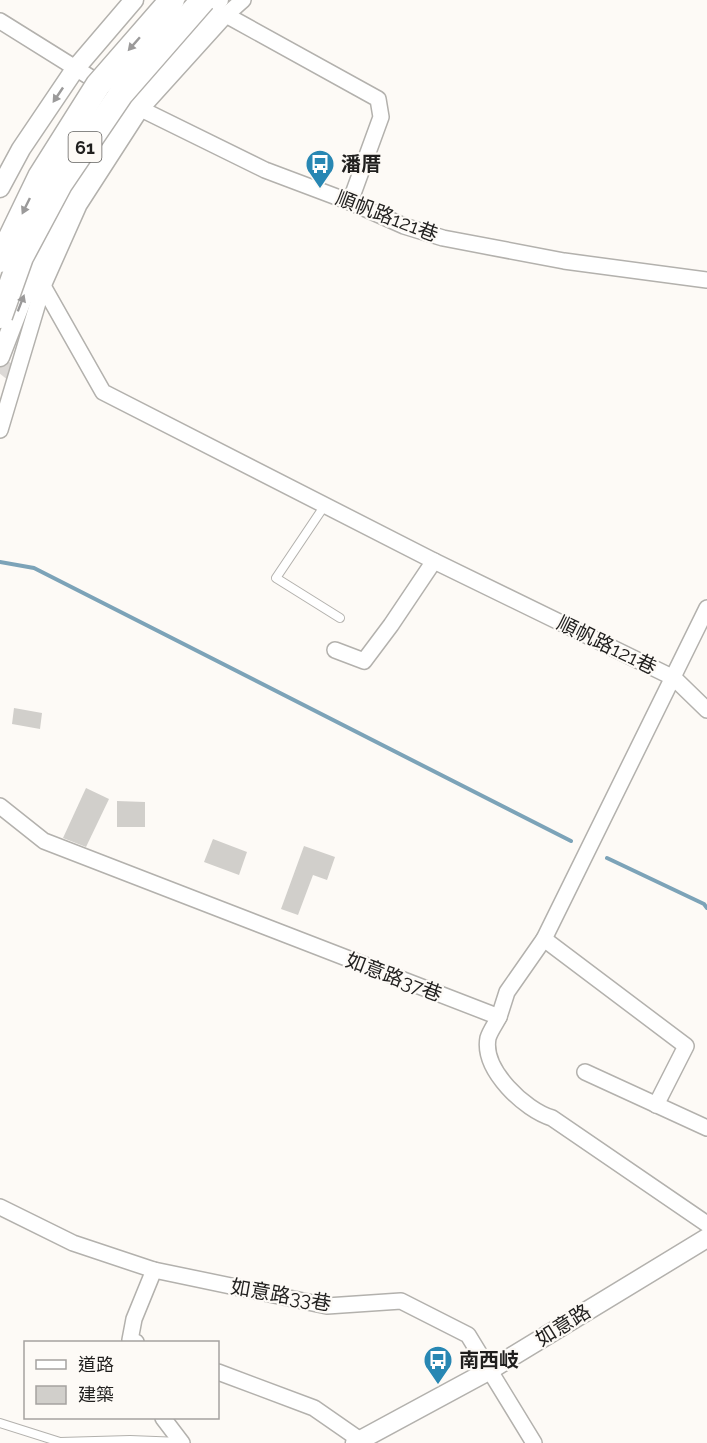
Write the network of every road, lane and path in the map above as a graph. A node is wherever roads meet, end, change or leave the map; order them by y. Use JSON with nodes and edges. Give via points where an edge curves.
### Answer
{"nodes":[{"id":1,"x":134,"y":0,"type":"edge"},
{"id":2,"x":172,"y":0,"type":"edge"},
{"id":3,"x":204,"y":0,"type":"edge"},
{"id":4,"x":243,"y":0,"type":"edge"},
{"id":5,"x":223,"y":8,"type":"edge"},
{"id":6,"x":0,"y":21,"type":"edge"},
{"id":7,"x":75,"y":69,"type":"junction"},
{"id":8,"x":136,"y":105,"type":"junction"},
{"id":9,"x":0,"y":188,"type":"edge"},
{"id":10,"x":350,"y":202,"type":"junction"},
{"id":11,"x":0,"y":260,"type":"edge"},
{"id":12,"x":707,"y":280,"type":"edge"},
{"id":13,"x":43,"y":286,"type":"junction"},
{"id":14,"x":0,"y":316,"type":"edge"},
{"id":15,"x":0,"y":357,"type":"edge"},
{"id":16,"x":0,"y":430,"type":"edge"},
{"id":17,"x":326,"y":505,"type":"junction"},
{"id":18,"x":434,"y":561,"type":"junction"},
{"id":19,"x":707,"y":608,"type":"edge"},
{"id":20,"x":340,"y":618,"type":"dead end"},
{"id":21,"x":335,"y":650,"type":"dead end"},
{"id":22,"x":674,"y":678,"type":"junction"},
{"id":23,"x":707,"y":710,"type":"edge"},
{"id":24,"x":0,"y":806,"type":"edge"},
{"id":25,"x":544,"y":939,"type":"junction"},
{"id":26,"x":499,"y":1017,"type":"junction"},
{"id":27,"x":585,"y":1072,"type":"dead end"},
{"id":28,"x":656,"y":1105,"type":"junction"},
{"id":29,"x":707,"y":1128,"type":"edge"},
{"id":30,"x":0,"y":1207,"type":"edge"},
{"id":31,"x":707,"y":1224,"type":"edge"},
{"id":32,"x":707,"y":1238,"type":"edge"},
{"id":33,"x":154,"y":1270,"type":"junction"},
{"id":34,"x":132,"y":1341,"type":"edge"},
{"id":35,"x":490,"y":1370,"type":"junction"},
{"id":36,"x":219,"y":1372,"type":"edge"},
{"id":37,"x":165,"y":1419,"type":"edge"},
{"id":38,"x":0,"y":1423,"type":"edge"},
{"id":39,"x":357,"y":1441,"type":"edge"},
{"id":40,"x":182,"y":1443,"type":"edge"},
{"id":41,"x":534,"y":1443,"type":"edge"}],
"edges":[{"from":1,"to":7,"type":"street"},
{"from":2,"to":11,"type":"highway","number":"61","one_way":true,"bridge":true,"via":[[98,85],[40,177]]},
{"from":3,"to":14,"type":"highway","number":"61","bridge":true,"via":[[121,94],[60,184],[21,257]]},
{"from":4,"to":5,"type":"street"},
{"from":5,"to":8,"type":"street","via":[[210,9]]},
{"from":5,"to":10,"type":"street","via":[[378,99],[381,117]]},
{"from":6,"to":7,"type":"street","name":"順帆路121巷"},
{"from":7,"to":8,"type":"street","name":"順帆路121巷"},
{"from":7,"to":9,"type":"street","one_way":true,"via":[[21,149]]},
{"from":8,"to":10,"type":"street","name":"順帆路121巷","via":[[265,170]]},
{"from":8,"to":13,"type":"street","via":[[79,205]]},
{"from":15,"to":8,"type":"street","one_way":true,"via":[[36,264],[72,192]]},
{"from":10,"to":12,"type":"street","name":"順帆路121巷","via":[[443,238],[564,261]]},
{"from":13,"to":16,"type":"street"},
{"from":13,"to":17,"type":"street","name":"順帆路121巷","via":[[103,392]]},
{"from":17,"to":18,"type":"street","name":"順帆路121巷"},
{"from":17,"to":20,"type":"lane","via":[[276,578]]},
{"from":18,"to":21,"type":"street","via":[[364,661]]},
{"from":18,"to":22,"type":"street","name":"順帆路121巷"},
{"from":19,"to":22,"type":"street"},
{"from":22,"to":23,"type":"street","name":"順帆路121巷"},
{"from":22,"to":25,"type":"street"},
{"from":24,"to":26,"type":"street","name":"如意路37巷","via":[[44,841]]},
{"from":25,"to":26,"type":"street","via":[[507,992]]},
{"from":25,"to":28,"type":"street","via":[[686,1046]]},
{"from":26,"to":31,"type":"street","via":[[488,1039],[490,1059],[507,1088],[539,1114],[552,1118]]},
{"from":27,"to":28,"type":"street"},
{"from":28,"to":29,"type":"street"},
{"from":30,"to":33,"type":"street","name":"如意路33巷","via":[[73,1243]]},
{"from":32,"to":35,"type":"street","name":"如意路"},
{"from":33,"to":34,"type":"street","via":[[134,1319]]},
{"from":33,"to":35,"type":"street","name":"如意路33巷","via":[[327,1306],[400,1301],[468,1335]]},
{"from":35,"to":39,"type":"street","name":"如意路"},
{"from":35,"to":41,"type":"street","name":"如意路33巷"},
{"from":36,"to":39,"type":"street","via":[[314,1408]]},
{"from":37,"to":40,"type":"street"},
{"from":38,"to":40,"type":"lane","via":[[60,1442]]}]}
